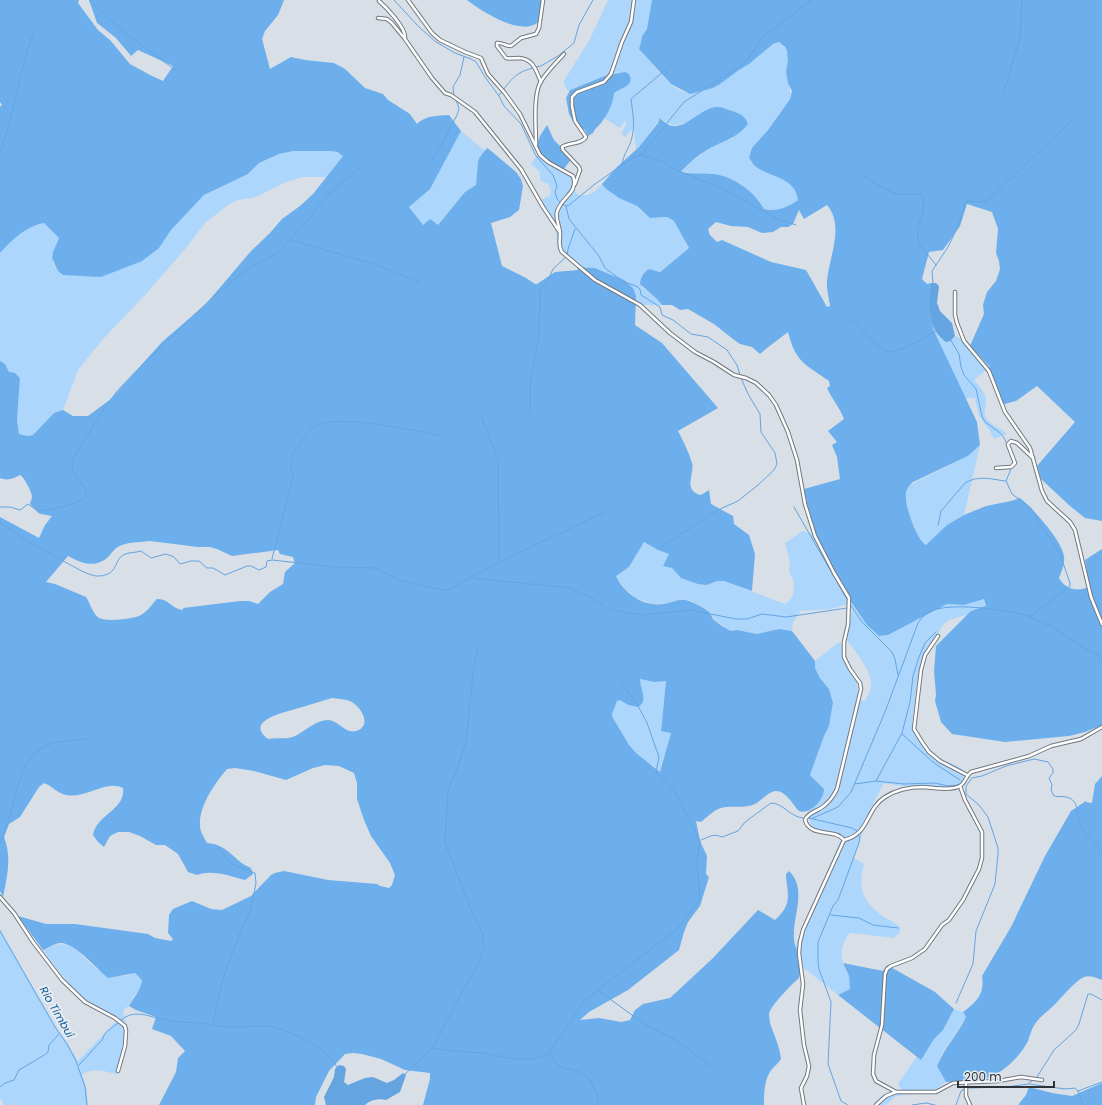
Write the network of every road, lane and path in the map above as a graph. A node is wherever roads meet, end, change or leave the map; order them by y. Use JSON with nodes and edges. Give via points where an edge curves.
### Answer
{"nodes":[{"id":1,"x":408,"y":0,"type":"edge"},
{"id":2,"x":543,"y":0,"type":"edge"},
{"id":3,"x":634,"y":0,"type":"edge"},
{"id":4,"x":379,"y":1,"type":"dead end"},
{"id":5,"x":378,"y":18,"type":"dead end"},
{"id":6,"x":405,"y":39,"type":"junction"},
{"id":7,"x":564,"y":54,"type":"dead end"},
{"id":8,"x":541,"y":82,"type":"junction"},
{"id":9,"x":536,"y":145,"type":"junction"},
{"id":10,"x":574,"y":186,"type":"junction"},
{"id":11,"x":560,"y":233,"type":"junction"},
{"id":12,"x":956,"y":292,"type":"dead end"},
{"id":13,"x":1034,"y":458,"type":"junction"},
{"id":14,"x":996,"y":468,"type":"dead end"},
{"id":15,"x":1102,"y":624,"type":"edge"},
{"id":16,"x":938,"y":636,"type":"dead end"},
{"id":17,"x":1102,"y":727,"type":"edge"},
{"id":18,"x":967,"y":775,"type":"junction"},
{"id":19,"x":960,"y":786,"type":"junction"},
{"id":20,"x":844,"y":840,"type":"junction"},
{"id":21,"x":0,"y":896,"type":"edge"},
{"id":22,"x":118,"y":1071,"type":"dead end"},
{"id":23,"x":1042,"y":1080,"type":"dead end"},
{"id":24,"x":966,"y":1083,"type":"junction"},
{"id":25,"x":896,"y":1092,"type":"junction"},
{"id":26,"x":804,"y":1105,"type":"edge"},
{"id":27,"x":876,"y":1105,"type":"edge"},
{"id":28,"x":970,"y":1105,"type":"edge"}],
"edges":[{"from":1,"to":9,"type":"street","via":[[440,40],[481,58],[488,74],[515,106]]},
{"from":2,"to":8,"type":"street","via":[[536,34],[521,38],[511,46],[499,43],[496,46],[506,58],[521,58],[531,62]]},
{"from":3,"to":10,"type":"street","via":[[631,22],[611,74],[604,82],[577,92],[572,97],[575,121],[586,137],[581,142],[562,147],[579,168]]},
{"from":4,"to":6,"type":"street","via":[[399,23],[406,34]]},
{"from":5,"to":6,"type":"street","via":[[387,19]]},
{"from":6,"to":11,"type":"street","via":[[445,93],[475,112],[508,152]]},
{"from":7,"to":8,"type":"street"},
{"from":8,"to":9,"type":"street","via":[[536,100]]},
{"from":9,"to":10,"type":"street","via":[[544,160],[573,176]]},
{"from":10,"to":11,"type":"street","via":[[558,210]]},
{"from":11,"to":20,"type":"street","via":[[560,249],[584,272],[640,305],[695,352],[734,375],[756,383],[769,395],[782,417],[797,460],[805,504],[815,536],[850,600],[844,657],[861,689],[834,795],[805,820],[811,828],[838,835]]},
{"from":12,"to":13,"type":"street","via":[[955,315],[964,340],[989,371],[1005,412]]},
{"from":13,"to":14,"type":"street","via":[[1011,441],[1008,445],[1015,463],[1011,467]]},
{"from":13,"to":15,"type":"street","via":[[1047,501],[1075,530],[1091,597]]},
{"from":16,"to":18,"type":"street","via":[[925,655],[921,670],[914,728],[929,752],[940,761]]},
{"from":17,"to":18,"type":"street","via":[[1081,739],[1050,746],[1029,756]]},
{"from":18,"to":19,"type":"street"},
{"from":19,"to":20,"type":"street","via":[[909,788],[892,793],[878,803],[860,832]]},
{"from":19,"to":25,"type":"street","via":[[982,832],[982,858],[979,870],[963,900],[925,949],[912,958],[891,966],[885,974],[882,1025],[874,1055],[873,1074],[876,1081]]},
{"from":20,"to":26,"type":"street","via":[[806,925],[798,953],[803,990],[800,1010],[809,1066],[801,1088]]},
{"from":21,"to":22,"type":"street","via":[[62,980],[86,1002],[125,1026],[125,1046]]},
{"from":23,"to":24,"type":"street","via":[[1021,1077]]},
{"from":24,"to":25,"type":"street","via":[[953,1083],[936,1092]]},
{"from":24,"to":28,"type":"street","via":[[966,1096]]},
{"from":25,"to":27,"type":"street","via":[[886,1096]]}]}
